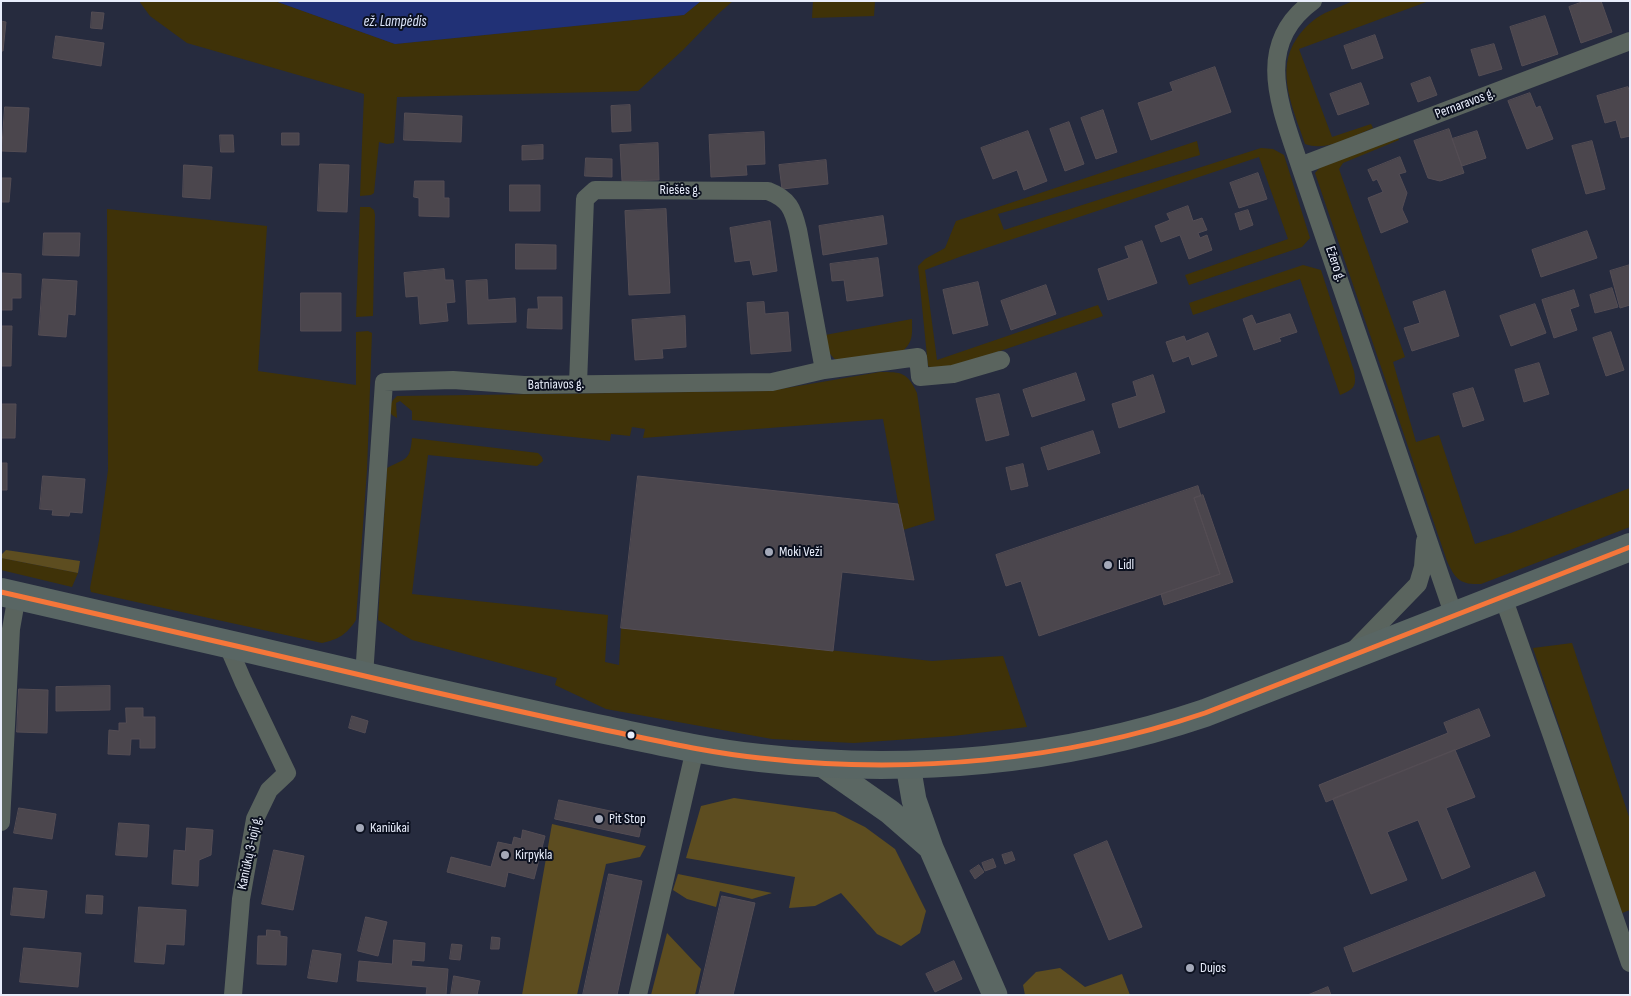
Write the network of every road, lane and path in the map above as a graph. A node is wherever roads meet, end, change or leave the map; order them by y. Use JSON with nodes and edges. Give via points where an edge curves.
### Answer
{"nodes":[{"id":1,"x":1312,"y":1,"type":"edge"},
{"id":2,"x":1630,"y":41,"type":"edge"},
{"id":3,"x":1300,"y":166,"type":"junction"},
{"id":4,"x":1001,"y":360,"type":"dead end"},
{"id":5,"x":824,"y":370,"type":"junction"},
{"id":6,"x":578,"y":384,"type":"junction"},
{"id":7,"x":1425,"y":534,"type":"junction"},
{"id":8,"x":1630,"y":547,"type":"edge"},
{"id":9,"x":9,"y":593,"type":"edge"},
{"id":10,"x":1503,"y":597,"type":"junction"},
{"id":11,"x":1454,"y":616,"type":"junction"},
{"id":12,"x":228,"y":644,"type":"junction"},
{"id":13,"x":1346,"y":658,"type":"junction"},
{"id":14,"x":364,"y":676,"type":"junction"},
{"id":15,"x":695,"y":749,"type":"junction"},
{"id":16,"x":820,"y":763,"type":"junction"},
{"id":17,"x":908,"y":765,"type":"junction"},
{"id":18,"x":1,"y":822,"type":"edge"},
{"id":19,"x":931,"y":848,"type":"junction"},
{"id":20,"x":1630,"y":963,"type":"edge"},
{"id":21,"x":233,"y":995,"type":"edge"},
{"id":22,"x":638,"y":995,"type":"edge"},
{"id":23,"x":995,"y":995,"type":"edge"}],
"edges":[{"from":1,"to":3,"type":"street","name":"Ežero g.","via":[[1287,26],[1277,54],[1275,73],[1278,95]]},
{"from":2,"to":3,"type":"street","name":"Pernaravos g."},
{"from":3,"to":7,"type":"street","name":"Ežero g."},
{"from":4,"to":5,"type":"street","name":"Batniavos g.","via":[[953,374],[920,377],[918,357]]},
{"from":5,"to":6,"type":"street","name":"Batniavos g.","via":[[772,382]]},
{"from":5,"to":6,"type":"street","name":"Riešės g.","via":[[794,212],[781,196],[768,191],[595,190],[585,199]]},
{"from":6,"to":14,"type":"street","name":"Batniavos g.","via":[[524,386],[453,380],[384,382]]},
{"from":7,"to":11,"type":"street","name":"Ežero g."},
{"from":7,"to":13,"type":"street","name":"Ežero g.","via":[[1423,568],[1418,584]]},
{"from":8,"to":10,"type":"main road"},
{"from":9,"to":12,"type":"main road"},
{"from":9,"to":18,"type":"street","via":[[11,629]]},
{"from":10,"to":11,"type":"main road"},
{"from":10,"to":20,"type":"street"},
{"from":11,"to":13,"type":"main road"},
{"from":12,"to":14,"type":"main road"},
{"from":12,"to":21,"type":"street","name":"Kaniūkų 3-ioji g.","via":[[242,681],[287,773],[269,790],[255,818],[241,899]]},
{"from":13,"to":17,"type":"main road","via":[[1205,713],[1138,734],[1029,754]]},
{"from":14,"to":15,"type":"main road"},
{"from":15,"to":16,"type":"main road"},
{"from":15,"to":22,"type":"street"},
{"from":16,"to":17,"type":"main road"},
{"from":16,"to":19,"type":"main road","via":[[890,812]]},
{"from":17,"to":19,"type":"main road","via":[[914,800]]},
{"from":19,"to":23,"type":"main road"}]}
